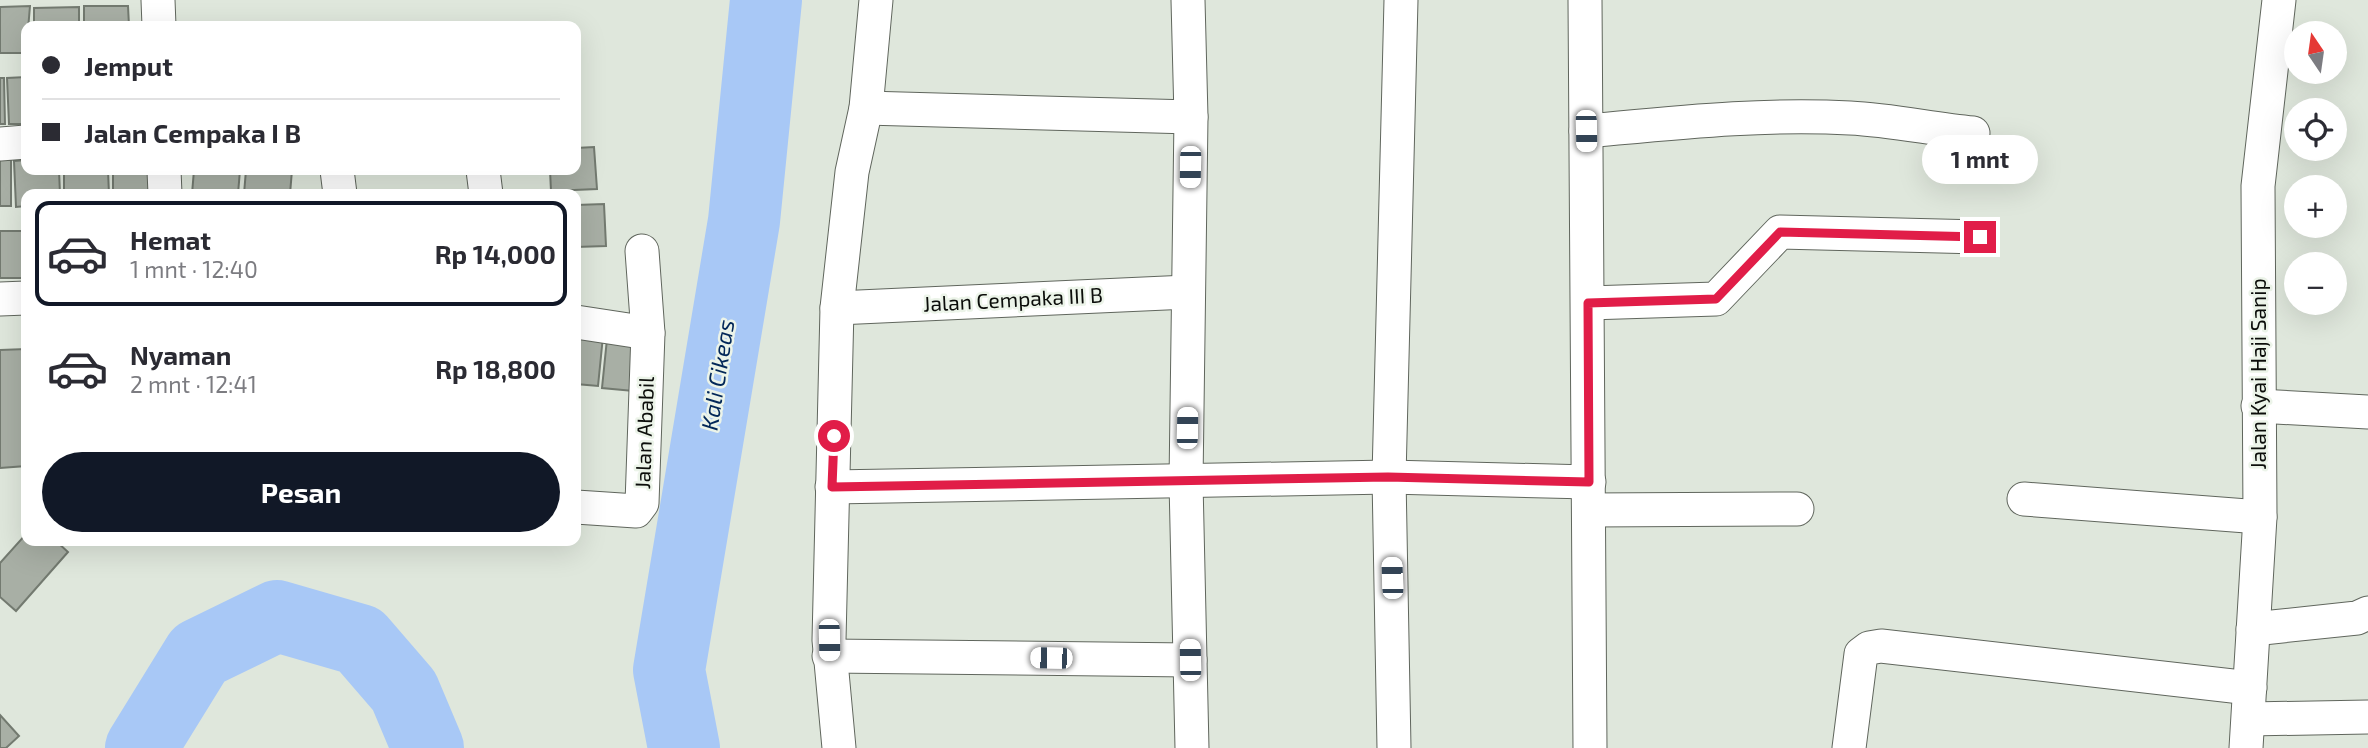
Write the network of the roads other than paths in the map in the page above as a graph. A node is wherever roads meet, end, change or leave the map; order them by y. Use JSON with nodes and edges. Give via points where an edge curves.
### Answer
{"nodes":[{"id":1,"x":158,"y":0,"type":"edge"},
{"id":2,"x":876,"y":0,"type":"edge"},
{"id":3,"x":1188,"y":0,"type":"edge"},
{"id":4,"x":1401,"y":0,"type":"edge"},
{"id":5,"x":1585,"y":0,"type":"edge"},
{"id":6,"x":2279,"y":0,"type":"edge"},
{"id":7,"x":159,"y":21,"type":"edge"},
{"id":8,"x":866,"y":108,"type":"junction"},
{"id":9,"x":1191,"y":117,"type":"junction"},
{"id":10,"x":1586,"y":131,"type":"junction"},
{"id":11,"x":1973,"y":133,"type":"dead end"},
{"id":12,"x":21,"y":142,"type":"edge"},
{"id":13,"x":0,"y":144,"type":"edge"},
{"id":14,"x":1980,"y":237,"type":"dead end"},
{"id":15,"x":642,"y":251,"type":"dead end"},
{"id":16,"x":1188,"y":292,"type":"junction"},
{"id":17,"x":21,"y":298,"type":"edge"},
{"id":18,"x":0,"y":299,"type":"edge"},
{"id":19,"x":1588,"y":303,"type":"junction"},
{"id":20,"x":837,"y":308,"type":"junction"},
{"id":21,"x":581,"y":323,"type":"edge"},
{"id":22,"x":648,"y":333,"type":"junction"},
{"id":23,"x":2258,"y":406,"type":"junction"},
{"id":24,"x":2368,"y":411,"type":"edge"},
{"id":25,"x":1388,"y":477,"type":"junction"},
{"id":26,"x":1186,"y":482,"type":"junction"},
{"id":27,"x":832,"y":487,"type":"junction"},
{"id":28,"x":1589,"y":496,"type":"junction"},
{"id":29,"x":2024,"y":499,"type":"dead end"},
{"id":30,"x":581,"y":508,"type":"edge"},
{"id":31,"x":1797,"y":509,"type":"dead end"},
{"id":32,"x":2260,"y":517,"type":"junction"},
{"id":33,"x":2368,"y":613,"type":"edge"},
{"id":34,"x":2253,"y":629,"type":"junction"},
{"id":35,"x":829,"y":656,"type":"junction"},
{"id":36,"x":1190,"y":660,"type":"junction"},
{"id":37,"x":2368,"y":717,"type":"edge"},
{"id":38,"x":2248,"y":719,"type":"edge"},
{"id":39,"x":838,"y":748,"type":"edge"},
{"id":40,"x":1192,"y":748,"type":"edge"},
{"id":41,"x":1394,"y":748,"type":"edge"},
{"id":42,"x":1590,"y":748,"type":"edge"},
{"id":43,"x":1849,"y":748,"type":"edge"}],
"edges":[{"from":1,"to":7,"type":"street"},
{"from":2,"to":8,"type":"street"},
{"from":3,"to":9,"type":"street"},
{"from":4,"to":25,"type":"street"},
{"from":5,"to":10,"type":"street"},
{"from":6,"to":23,"type":"street","name":"Jalan Kyai Haji Sanip","via":[[2258,186]]},
{"from":8,"to":9,"type":"street"},
{"from":8,"to":20,"type":"street","via":[[852,172]]},
{"from":9,"to":16,"type":"street"},
{"from":10,"to":11,"type":"street","via":[[1794,117],[1852,118]]},
{"from":10,"to":19,"type":"street"},
{"from":12,"to":13,"type":"street"},
{"from":14,"to":19,"type":"street","via":[[1780,232],[1716,299]]},
{"from":15,"to":22,"type":"street"},
{"from":16,"to":20,"type":"street","name":"Jalan Cempaka III B"},
{"from":16,"to":26,"type":"street"},
{"from":17,"to":18,"type":"street"},
{"from":19,"to":28,"type":"street"},
{"from":20,"to":27,"type":"street"},
{"from":21,"to":22,"type":"street"},
{"from":22,"to":30,"type":"street","name":"Jalan Ababil","via":[[642,503],[636,511],[624,512]]},
{"from":23,"to":24,"type":"street"},
{"from":23,"to":32,"type":"street","name":"Jalan Kyai Haji Sanip"},
{"from":25,"to":26,"type":"street"},
{"from":25,"to":28,"type":"street"},
{"from":25,"to":41,"type":"street"},
{"from":26,"to":27,"type":"street"},
{"from":26,"to":36,"type":"street"},
{"from":27,"to":35,"type":"street"},
{"from":28,"to":31,"type":"street"},
{"from":28,"to":42,"type":"street"},
{"from":29,"to":32,"type":"street"},
{"from":32,"to":34,"type":"street","name":"Jalan Kyai Haji Sanip"},
{"from":33,"to":34,"type":"street"},
{"from":34,"to":38,"type":"street","name":"Jalan Kyai Haji Sanip"},
{"from":35,"to":36,"type":"street"},
{"from":35,"to":39,"type":"street"},
{"from":36,"to":40,"type":"street"},
{"from":37,"to":38,"type":"street"},
{"from":38,"to":43,"type":"street","via":[[1881,646],[1861,654]]}]}
